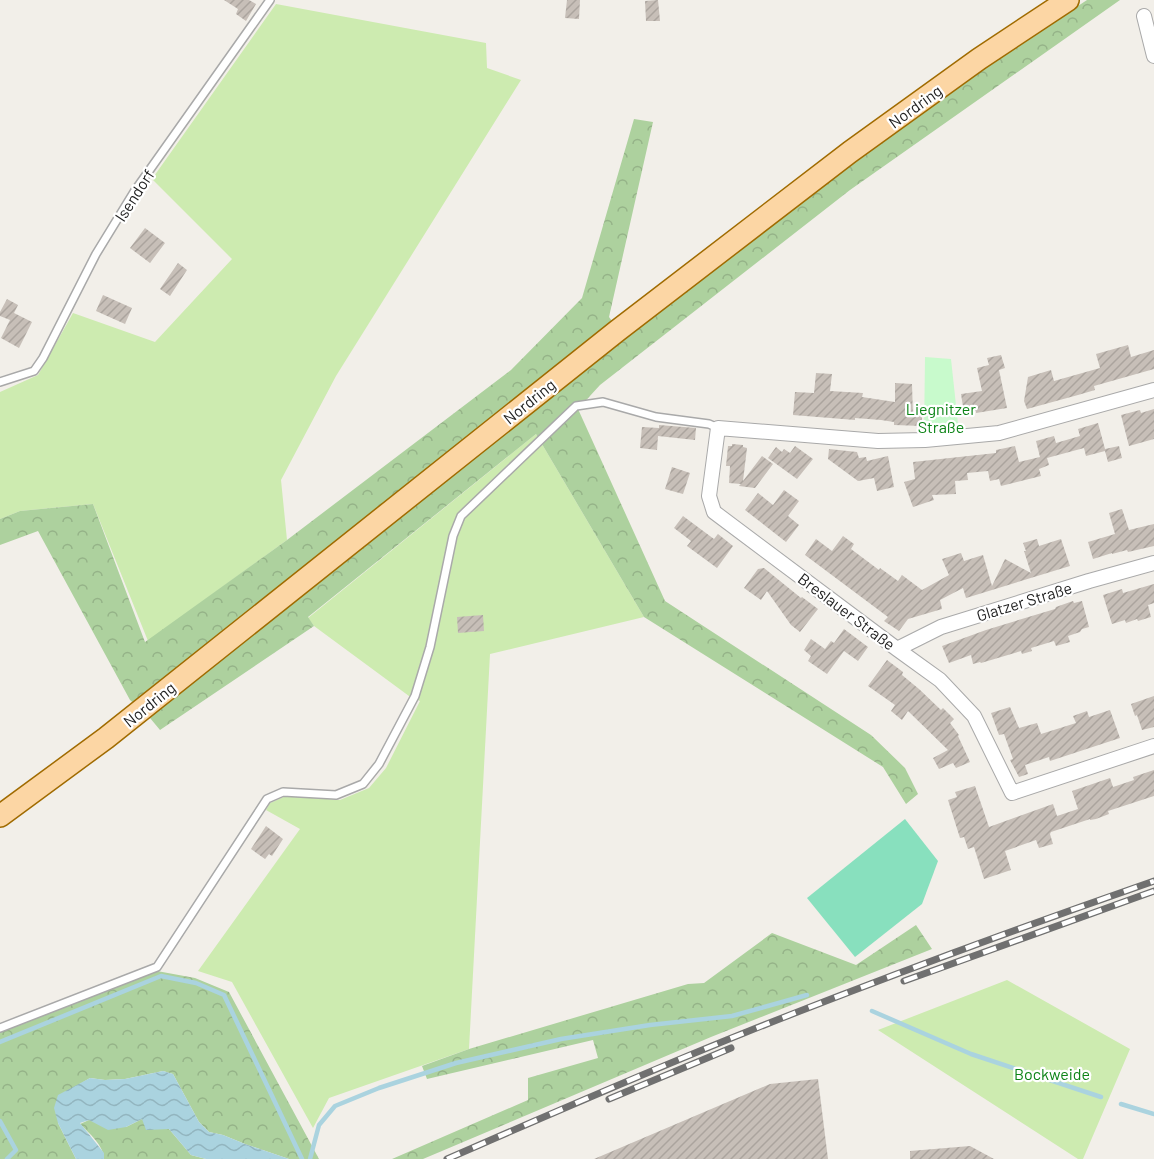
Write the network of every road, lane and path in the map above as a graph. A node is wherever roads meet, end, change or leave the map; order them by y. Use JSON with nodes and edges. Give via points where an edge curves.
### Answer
{"nodes":[{"id":1,"x":270,"y":0,"type":"edge"},
{"id":2,"x":1068,"y":0,"type":"edge"},
{"id":3,"x":1149,"y":13,"type":"edge"},
{"id":4,"x":1154,"y":56,"type":"edge"},
{"id":5,"x":0,"y":382,"type":"edge"},
{"id":6,"x":1154,"y":390,"type":"edge"},
{"id":7,"x":718,"y":428,"type":"junction"},
{"id":8,"x":1154,"y":563,"type":"edge"},
{"id":9,"x":897,"y":649,"type":"junction"},
{"id":10,"x":1154,"y":746,"type":"edge"},
{"id":11,"x":0,"y":816,"type":"edge"},
{"id":12,"x":0,"y":1028,"type":"edge"}],
"edges":[{"from":1,"to":5,"type":"lane","name":"Isendorf","via":[[134,192],[96,254],[44,358],[34,371]]},
{"from":2,"to":11,"type":"main road","name":"Nordring","via":[[887,126],[663,295],[106,738]]},
{"from":3,"to":4,"type":"street"},
{"from":6,"to":7,"type":"street","via":[[999,433],[936,440],[878,441]]},
{"from":7,"to":9,"type":"street","name":"Breslauer Straße","via":[[709,496],[714,512]]},
{"from":7,"to":12,"type":"lane","via":[[603,402],[576,405],[461,516],[415,696],[379,764],[363,784],[336,795],[283,792],[267,800],[158,967]]},
{"from":8,"to":9,"type":"street","name":"Glatzer Straße","via":[[941,627]]},
{"from":9,"to":10,"type":"street","name":"Breslauer Straße","via":[[940,680],[974,716],[1012,793]]}]}
